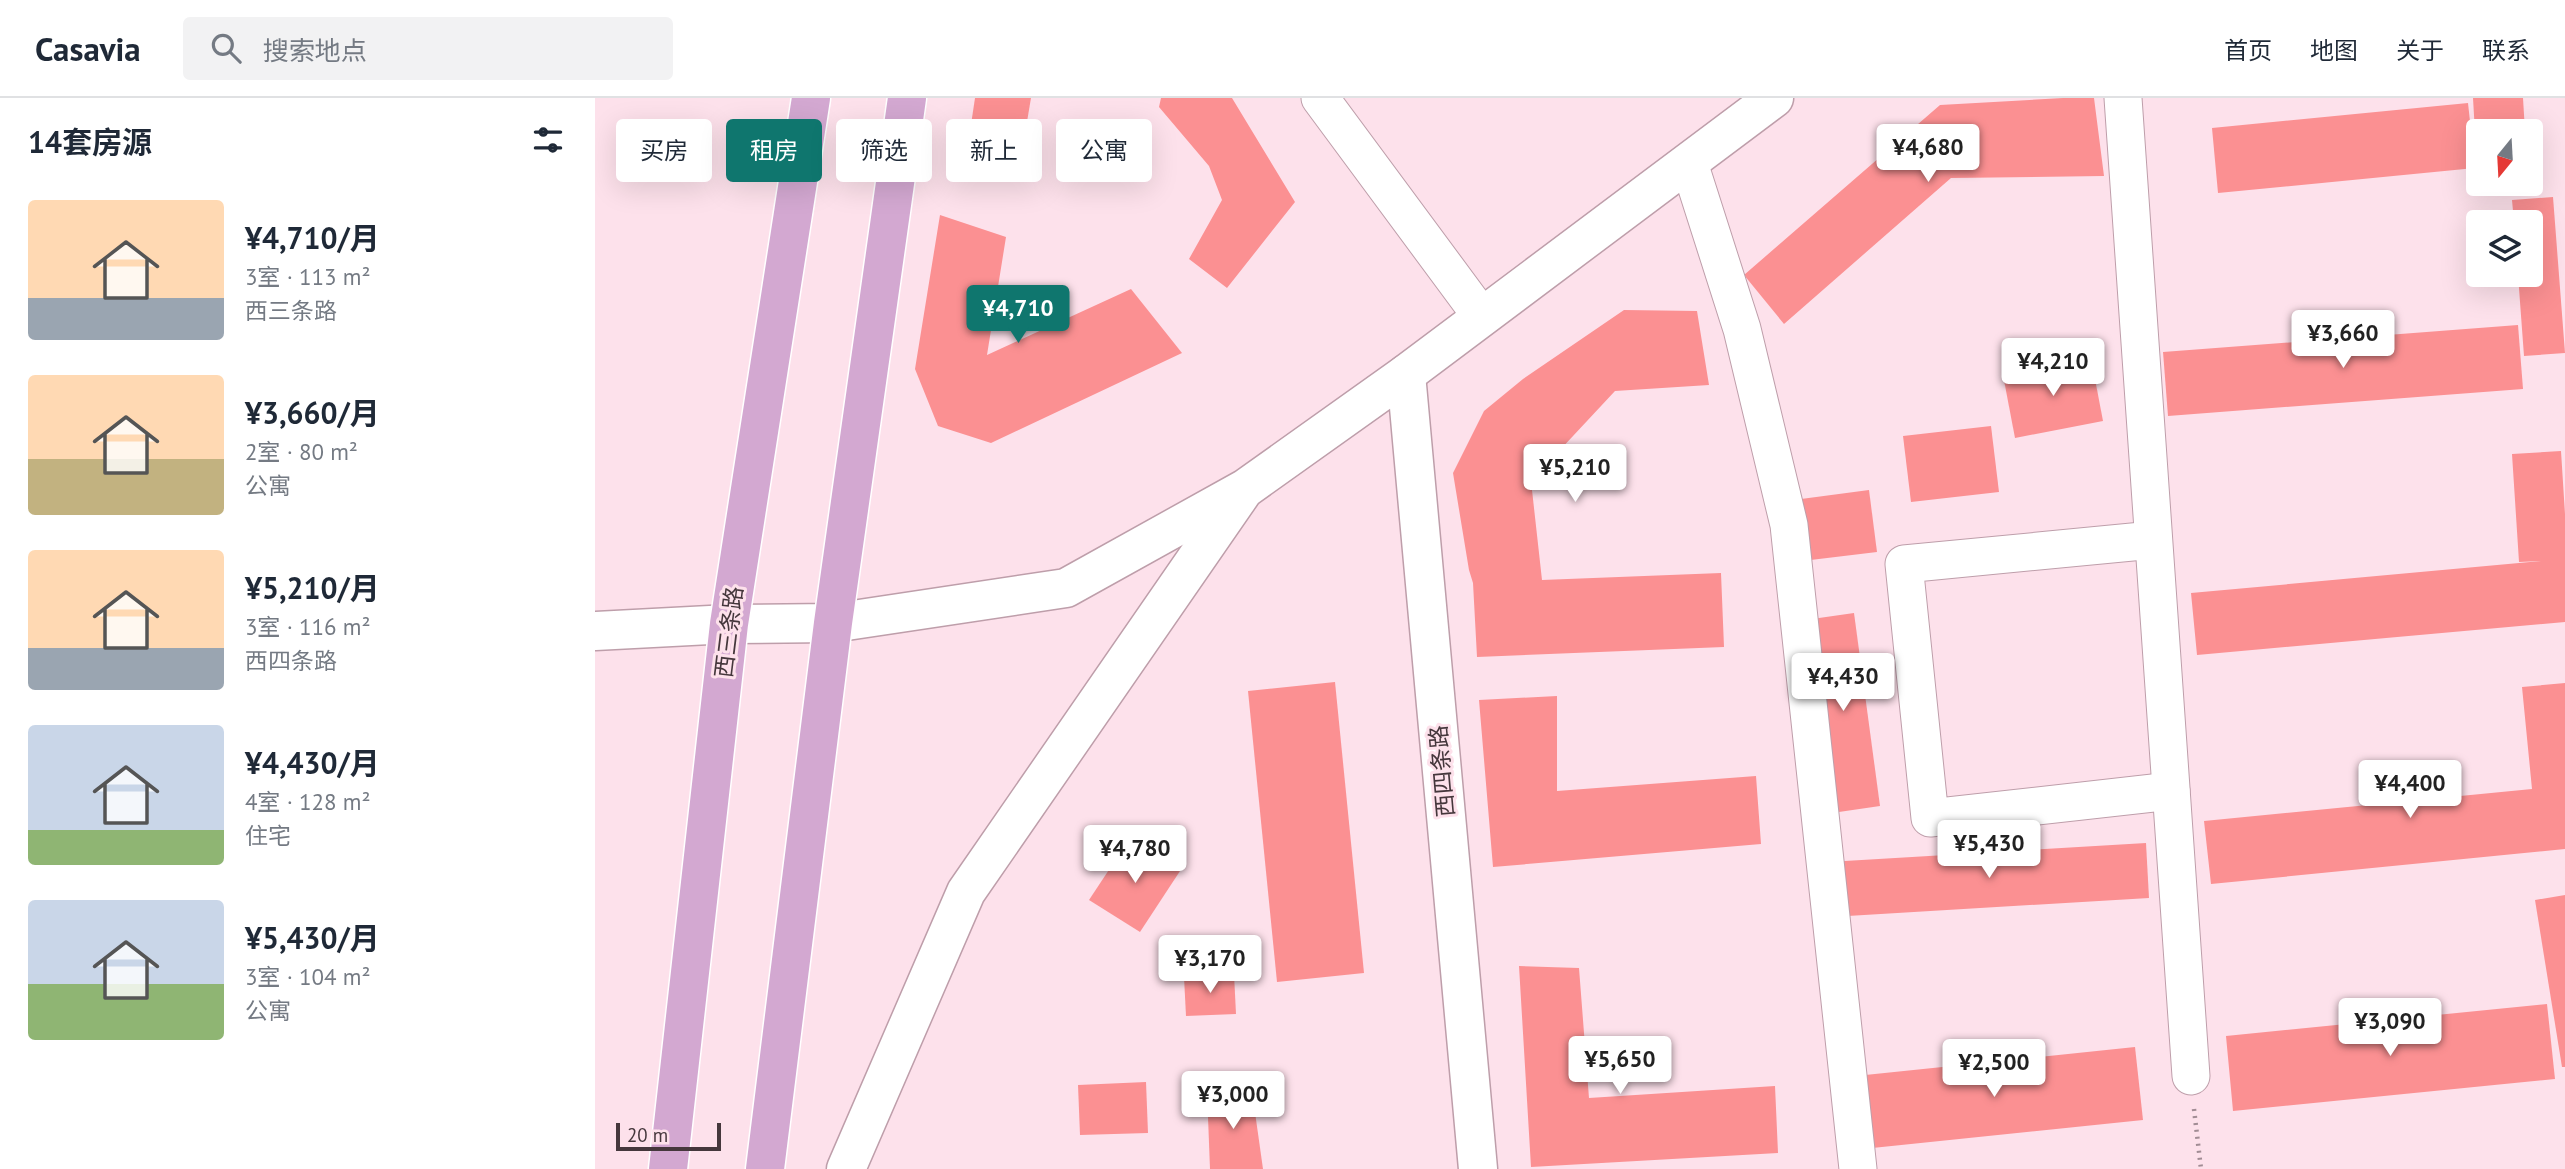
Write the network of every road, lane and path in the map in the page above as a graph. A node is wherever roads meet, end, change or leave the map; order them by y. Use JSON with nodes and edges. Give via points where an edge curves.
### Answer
{"nodes":[{"id":1,"x":811,"y":98,"type":"edge"},
{"id":2,"x":907,"y":98,"type":"edge"},
{"id":3,"x":1321,"y":98,"type":"edge"},
{"id":4,"x":1774,"y":98,"type":"edge"},
{"id":5,"x":2123,"y":98,"type":"edge"},
{"id":6,"x":1689,"y":163,"type":"junction"},
{"id":7,"x":1482,"y":317,"type":"junction"},
{"id":8,"x":1406,"y":373,"type":"junction"},
{"id":9,"x":1246,"y":488,"type":"junction"},
{"id":10,"x":2154,"y":540,"type":"junction"},
{"id":11,"x":833,"y":622,"type":"junction"},
{"id":12,"x":729,"y":624,"type":"junction"},
{"id":13,"x":595,"y":631,"type":"edge"},
{"id":14,"x":2171,"y":791,"type":"junction"},
{"id":15,"x":2190,"y":1076,"type":"joint"},
{"id":16,"x":668,"y":1169,"type":"edge"},
{"id":17,"x":765,"y":1169,"type":"edge"},
{"id":18,"x":846,"y":1169,"type":"edge"},
{"id":19,"x":1478,"y":1169,"type":"edge"},
{"id":20,"x":1858,"y":1169,"type":"edge"},
{"id":21,"x":2201,"y":1169,"type":"edge"}],
"edges":[{"from":1,"to":12,"type":"main road","name":"西三条路"},
{"from":2,"to":11,"type":"main road"},
{"from":3,"to":7,"type":"street"},
{"from":4,"to":6,"type":"main road"},
{"from":5,"to":10,"type":"street"},
{"from":6,"to":7,"type":"main road"},
{"from":6,"to":20,"type":"street","via":[[1742,329],[1789,525]]},
{"from":7,"to":8,"type":"main road"},
{"from":8,"to":9,"type":"main road"},
{"from":8,"to":19,"type":"main road","name":"西四条路"},
{"from":9,"to":11,"type":"main road","via":[[1066,588]]},
{"from":9,"to":18,"type":"main road","via":[[966,892]]},
{"from":10,"to":14,"type":"street"},
{"from":10,"to":14,"type":"street","via":[[1904,564],[1930,818]]},
{"from":11,"to":12,"type":"main road"},
{"from":11,"to":17,"type":"main road"},
{"from":12,"to":13,"type":"main road"},
{"from":12,"to":16,"type":"main road","name":"西三条路"},
{"from":14,"to":15,"type":"street"},
{"from":15,"to":21,"type":"path"}]}
